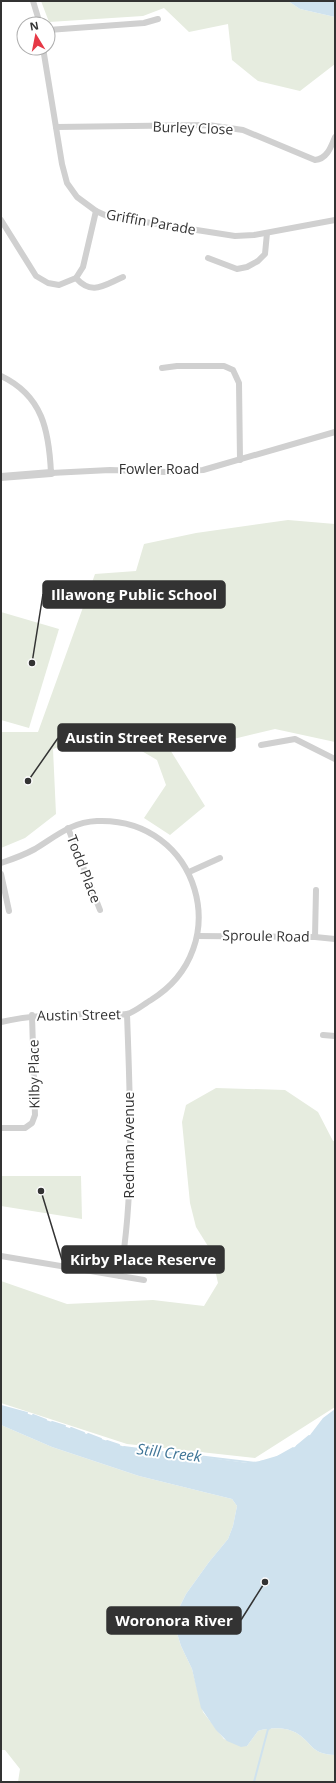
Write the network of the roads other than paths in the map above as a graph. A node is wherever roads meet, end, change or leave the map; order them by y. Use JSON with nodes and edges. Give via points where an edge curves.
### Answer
{"nodes":[{"id":1,"x":33,"y":1,"type":"edge"},
{"id":2,"x":38,"y":16,"type":"edge"},
{"id":3,"x":158,"y":19,"type":"dead end"},
{"id":4,"x":56,"y":29,"type":"edge"},
{"id":5,"x":44,"y":56,"type":"edge"},
{"id":6,"x":56,"y":127,"type":"junction"},
{"id":7,"x":335,"y":137,"type":"edge"},
{"id":8,"x":96,"y":211,"type":"junction"},
{"id":9,"x":1,"y":220,"type":"edge"},
{"id":10,"x":335,"y":220,"type":"edge"},
{"id":11,"x":267,"y":233,"type":"junction"},
{"id":12,"x":208,"y":258,"type":"dead end"},
{"id":13,"x":76,"y":278,"type":"junction"},
{"id":14,"x":123,"y":278,"type":"dead end"},
{"id":15,"x":162,"y":368,"type":"dead end"},
{"id":16,"x":1,"y":376,"type":"edge"},
{"id":17,"x":335,"y":432,"type":"edge"},
{"id":18,"x":240,"y":460,"type":"junction"},
{"id":19,"x":51,"y":473,"type":"junction"},
{"id":20,"x":1,"y":476,"type":"edge"},
{"id":21,"x":261,"y":744,"type":"dead end"},
{"id":22,"x":335,"y":758,"type":"edge"},
{"id":23,"x":68,"y":828,"type":"junction"},
{"id":24,"x":220,"y":858,"type":"dead end"},
{"id":25,"x":1,"y":863,"type":"edge"},
{"id":26,"x":189,"y":872,"type":"junction"},
{"id":27,"x":1,"y":874,"type":"edge"},
{"id":28,"x":316,"y":890,"type":"dead end"},
{"id":29,"x":100,"y":910,"type":"dead end"},
{"id":30,"x":9,"y":911,"type":"dead end"},
{"id":31,"x":197,"y":936,"type":"junction"},
{"id":32,"x":315,"y":937,"type":"junction"},
{"id":33,"x":335,"y":939,"type":"edge"},
{"id":34,"x":128,"y":1014,"type":"junction"},
{"id":35,"x":32,"y":1015,"type":"junction"},
{"id":36,"x":1,"y":1022,"type":"edge"},
{"id":37,"x":323,"y":1036,"type":"dead end"},
{"id":38,"x":335,"y":1036,"type":"edge"},
{"id":39,"x":1,"y":1128,"type":"edge"},
{"id":40,"x":1,"y":1256,"type":"edge"},
{"id":41,"x":120,"y":1276,"type":"junction"},
{"id":42,"x":144,"y":1280,"type":"dead end"}],
"edges":[{"from":1,"to":2,"type":"street"},
{"from":3,"to":4,"type":"street"},
{"from":5,"to":6,"type":"street","name":"Griffin Parade"},
{"from":6,"to":7,"type":"street","name":"Burley Close","via":[[232,127],[253,133],[315,160],[327,154]]},
{"from":6,"to":8,"type":"street","name":"Griffin Parade","via":[[68,183],[77,197]]},
{"from":8,"to":11,"type":"street","name":"Griffin Parade","via":[[117,218],[235,236]]},
{"from":8,"to":13,"type":"street","via":[[85,260]]},
{"from":9,"to":13,"type":"street","via":[[32,271],[41,280],[59,285]]},
{"from":10,"to":11,"type":"street","name":"Griffin Parade"},
{"from":11,"to":12,"type":"street","via":[[265,254],[247,267],[237,269]]},
{"from":13,"to":14,"type":"street","via":[[84,287],[89,288]]},
{"from":15,"to":18,"type":"street","via":[[224,366],[233,370],[239,383]]},
{"from":16,"to":19,"type":"street","via":[[28,396],[42,417],[48,436]]},
{"from":17,"to":18,"type":"street","name":"Fowler Road"},
{"from":18,"to":19,"type":"street","name":"Fowler Road","via":[[191,471],[110,470]]},
{"from":19,"to":20,"type":"street","name":"Fowler Road"},
{"from":21,"to":22,"type":"street","via":[[295,739]]},
{"from":23,"to":25,"type":"street","name":"Austin Street","via":[[35,849]]},
{"from":23,"to":26,"type":"street","name":"Austin Street","via":[[89,822],[113,821],[146,830],[170,849]]},
{"from":23,"to":29,"type":"street","name":"Todd Place"},
{"from":24,"to":26,"type":"street"},
{"from":26,"to":31,"type":"street","name":"Austin Street","via":[[198,901]]},
{"from":27,"to":30,"type":"street"},
{"from":28,"to":32,"type":"street"},
{"from":31,"to":32,"type":"street","name":"Sproule Road"},
{"from":31,"to":34,"type":"street","name":"Austin Street","via":[[180,973],[157,996]]},
{"from":32,"to":33,"type":"street","name":"Sproule Road"},
{"from":34,"to":35,"type":"street","name":"Austin Street"},
{"from":34,"to":41,"type":"street","name":"Redman Avenue","via":[[129,1190],[127,1235]]},
{"from":35,"to":36,"type":"street","name":"Austin Street"},
{"from":35,"to":39,"type":"street","name":"Kilby Place","via":[[35,1115],[32,1123],[25,1128]]},
{"from":37,"to":38,"type":"street"},
{"from":40,"to":41,"type":"street"},
{"from":41,"to":42,"type":"street"}]}
